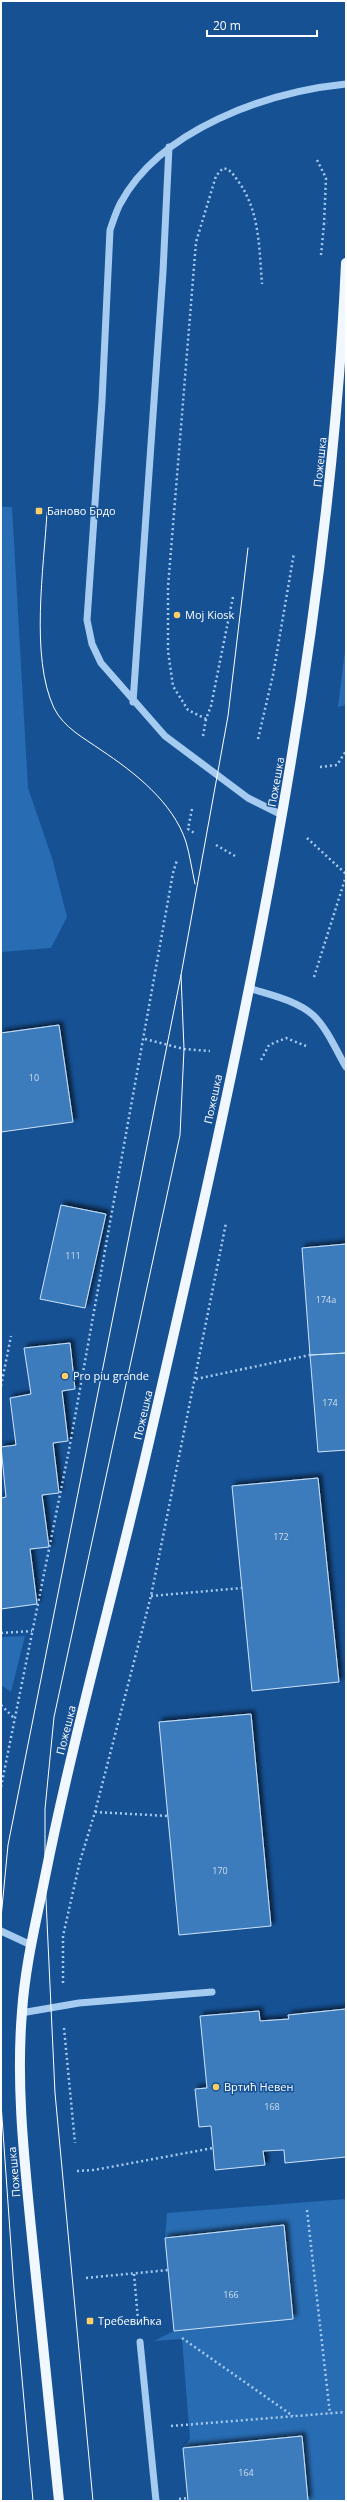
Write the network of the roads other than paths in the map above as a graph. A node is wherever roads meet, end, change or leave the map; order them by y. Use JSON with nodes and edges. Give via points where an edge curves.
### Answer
{"nodes":[{"id":1,"x":346,"y":84,"type":"edge"},
{"id":2,"x":170,"y":147,"type":"junction"},
{"id":3,"x":346,"y":263,"type":"edge"},
{"id":4,"x":133,"y":702,"type":"junction"},
{"id":5,"x":282,"y":815,"type":"junction"},
{"id":6,"x":249,"y":988,"type":"junction"},
{"id":7,"x":346,"y":1068,"type":"edge"},
{"id":8,"x":1,"y":1931,"type":"edge"},
{"id":9,"x":31,"y":1945,"type":"junction"},
{"id":10,"x":212,"y":1992,"type":"dead end"},
{"id":11,"x":22,"y":2013,"type":"junction"},
{"id":12,"x":140,"y":2342,"type":"road end"},
{"id":13,"x":59,"y":2501,"type":"edge"},
{"id":14,"x":156,"y":2501,"type":"edge"}],
"edges":[{"from":1,"to":2,"type":"street","via":[[316,87],[254,103],[216,119]]},
{"from":2,"to":4,"type":"street"},
{"from":2,"to":4,"type":"street","via":[[134,182],[120,204],[110,230],[102,401],[87,620],[92,644],[101,662]]},
{"from":3,"to":5,"type":"main road","name":"Пожешка","via":[[343,334],[325,524],[299,719]]},
{"from":4,"to":5,"type":"street","via":[[165,736],[196,761],[248,798]]},
{"from":5,"to":6,"type":"main road","name":"Пожешка"},
{"from":6,"to":7,"type":"street","via":[[294,1003],[313,1015],[328,1035]]},
{"from":6,"to":9,"type":"main road","name":"Пожешка","via":[[151,1435],[56,1818]]},
{"from":8,"to":9,"type":"street"},
{"from":9,"to":11,"type":"main road","name":"Пожешка"},
{"from":10,"to":11,"type":"street","via":[[64,2006]]},
{"from":11,"to":13,"type":"main road","name":"Пожешка","via":[[19,2064],[24,2148]]},
{"from":12,"to":14,"type":"street"}]}
